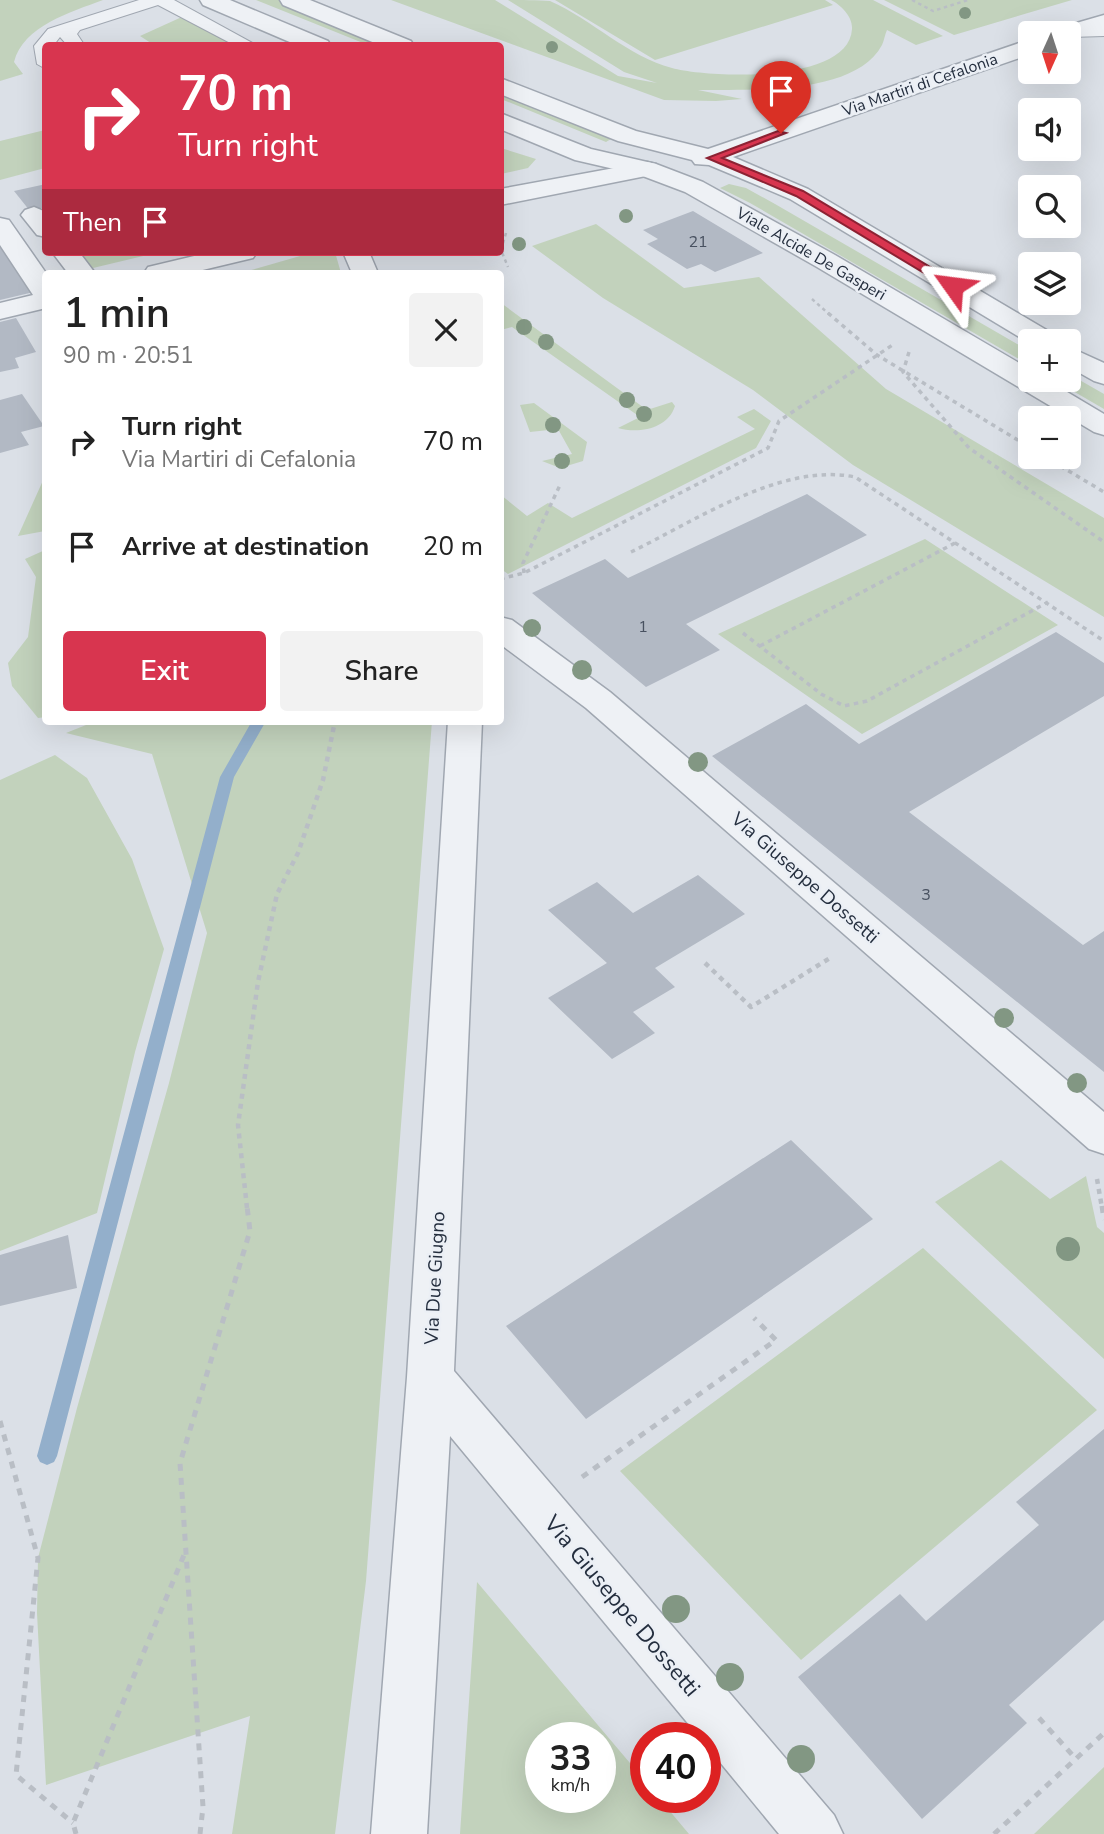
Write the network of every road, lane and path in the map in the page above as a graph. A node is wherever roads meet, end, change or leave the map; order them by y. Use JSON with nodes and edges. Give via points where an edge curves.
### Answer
{"nodes":[{"id":1,"x":159,"y":0,"type":"edge"},
{"id":2,"x":211,"y":0,"type":"edge"},
{"id":3,"x":290,"y":0,"type":"edge"},
{"id":4,"x":912,"y":0,"type":"edge"},
{"id":5,"x":968,"y":0,"type":"edge"},
{"id":6,"x":1104,"y":22,"type":"edge"},
{"id":7,"x":74,"y":26,"type":"junction"},
{"id":8,"x":1082,"y":29,"type":"edge"},
{"id":9,"x":1104,"y":31,"type":"edge"},
{"id":10,"x":1082,"y":32,"type":"edge"},
{"id":11,"x":46,"y":42,"type":"edge"},
{"id":12,"x":75,"y":42,"type":"edge"},
{"id":13,"x":242,"y":42,"type":"edge"},
{"id":14,"x":311,"y":42,"type":"edge"},
{"id":15,"x":393,"y":42,"type":"edge"},
{"id":16,"x":1018,"y":51,"type":"edge"},
{"id":17,"x":504,"y":87,"type":"edge"},
{"id":18,"x":504,"y":123,"type":"edge"},
{"id":19,"x":713,"y":158,"type":"junction"},
{"id":20,"x":647,"y":169,"type":"junction"},
{"id":21,"x":504,"y":196,"type":"edge"},
{"id":22,"x":0,"y":226,"type":"edge"},
{"id":23,"x":515,"y":226,"type":"dead end"},
{"id":24,"x":504,"y":236,"type":"edge"},
{"id":25,"x":68,"y":256,"type":"edge"},
{"id":26,"x":228,"y":256,"type":"edge"},
{"id":27,"x":501,"y":256,"type":"edge"},
{"id":28,"x":508,"y":267,"type":"dead end"},
{"id":29,"x":80,"y":270,"type":"edge"},
{"id":30,"x":174,"y":270,"type":"edge"},
{"id":31,"x":42,"y":288,"type":"edge"},
{"id":32,"x":806,"y":294,"type":"dead end"},
{"id":33,"x":42,"y":301,"type":"edge"},
{"id":34,"x":0,"y":311,"type":"edge"},
{"id":35,"x":915,"y":322,"type":"junction"},
{"id":36,"x":1025,"y":329,"type":"edge"},
{"id":37,"x":877,"y":355,"type":"junction"},
{"id":38,"x":1081,"y":362,"type":"edge"},
{"id":39,"x":903,"y":372,"type":"junction"},
{"id":40,"x":1104,"y":375,"type":"edge"},
{"id":41,"x":1104,"y":426,"type":"edge"},
{"id":42,"x":1018,"y":440,"type":"edge"},
{"id":43,"x":1065,"y":469,"type":"edge"},
{"id":44,"x":561,"y":483,"type":"dead end"},
{"id":45,"x":1104,"y":492,"type":"edge"},
{"id":46,"x":1104,"y":541,"type":"edge"},
{"id":47,"x":956,"y":542,"type":"junction"},
{"id":48,"x":631,"y":552,"type":"dead end"},
{"id":49,"x":524,"y":573,"type":"junction"},
{"id":50,"x":504,"y":578,"type":"edge"},
{"id":51,"x":1048,"y":602,"type":"junction"},
{"id":52,"x":504,"y":630,"type":"edge"},
{"id":53,"x":743,"y":633,"type":"dead end"},
{"id":54,"x":1104,"y":641,"type":"edge"},
{"id":55,"x":760,"y":646,"type":"junction"},
{"id":56,"x":334,"y":725,"type":"edge"},
{"id":57,"x":465,"y":725,"type":"edge"},
{"id":58,"x":870,"y":934,"type":"junction"},
{"id":59,"x":705,"y":963,"type":"dead end"},
{"id":60,"x":1104,"y":1137,"type":"edge"},
{"id":61,"x":754,"y":1318,"type":"dead end"},
{"id":62,"x":430,"y":1377,"type":"junction"},
{"id":63,"x":0,"y":1421,"type":"edge"},
{"id":64,"x":539,"y":1508,"type":"junction"},
{"id":65,"x":184,"y":1554,"type":"junction"},
{"id":66,"x":1039,"y":1718,"type":"dead end"},
{"id":67,"x":1104,"y":1733,"type":"edge"},
{"id":68,"x":1076,"y":1759,"type":"junction"},
{"id":69,"x":73,"y":1823,"type":"junction"},
{"id":70,"x":76,"y":1834,"type":"edge"},
{"id":71,"x":200,"y":1834,"type":"edge"},
{"id":72,"x":399,"y":1834,"type":"edge"},
{"id":73,"x":815,"y":1834,"type":"edge"},
{"id":74,"x":994,"y":1834,"type":"edge"}],
"edges":[{"from":1,"to":7,"type":"lane"},
{"from":1,"to":13,"type":"lane"},
{"from":2,"to":14,"type":"street"},
{"from":3,"to":15,"type":"street"},
{"from":4,"to":5,"type":"path","via":[[933,11]]},
{"from":6,"to":8,"type":"street"},
{"from":7,"to":11,"type":"lane","via":[[54,33]]},
{"from":7,"to":12,"type":"lane","via":[[68,34]]},
{"from":9,"to":10,"type":"lane"},
{"from":16,"to":19,"type":"street","name":"Via Martiri di Cefalonia"},
{"from":17,"to":19,"type":"street","via":[[627,136]]},
{"from":18,"to":20,"type":"street","name":"Viale Alcide De Gasperi","via":[[584,155]]},
{"from":19,"to":20,"type":"street","name":"Via Martiri di Cefalonia"},
{"from":19,"to":36,"type":"street","via":[[800,194]]},
{"from":20,"to":21,"type":"street","name":"Via Martiri di Cefalonia"},
{"from":20,"to":35,"type":"street","name":"Viale Alcide De Gasperi","via":[[694,187],[826,261]]},
{"from":22,"to":31,"type":"street"},
{"from":23,"to":24,"type":"path"},
{"from":25,"to":29,"type":"street"},
{"from":26,"to":30,"type":"street"},
{"from":27,"to":28,"type":"path"},
{"from":32,"to":37,"type":"path"},
{"from":33,"to":34,"type":"street"},
{"from":35,"to":37,"type":"path"},
{"from":35,"to":39,"type":"path"},
{"from":35,"to":41,"type":"street","name":"Viale Alcide De Gasperi"},
{"from":37,"to":39,"type":"path"},
{"from":37,"to":49,"type":"path","via":[[779,421],[768,448]]},
{"from":38,"to":40,"type":"street"},
{"from":39,"to":42,"type":"path"},
{"from":39,"to":46,"type":"path","via":[[969,448]]},
{"from":43,"to":45,"type":"path"},
{"from":44,"to":49,"type":"path","via":[[523,563]]},
{"from":47,"to":48,"type":"path","via":[[855,477],[824,473],[771,486]]},
{"from":47,"to":51,"type":"path"},
{"from":47,"to":55,"type":"path"},
{"from":49,"to":50,"type":"path"},
{"from":51,"to":54,"type":"path"},
{"from":51,"to":55,"type":"path","via":[[867,701],[844,706],[821,694]]},
{"from":52,"to":58,"type":"street","name":"Via Giuseppe Dossetti","via":[[598,700]]},
{"from":53,"to":55,"type":"path"},
{"from":56,"to":65,"type":"path","via":[[323,780],[298,853],[277,894],[258,982],[238,1125],[250,1231],[180,1463]]},
{"from":57,"to":62,"type":"street","name":"Via Due Giugno"},
{"from":58,"to":59,"type":"path","via":[[751,1007]]},
{"from":58,"to":60,"type":"street","name":"Via Giuseppe Dossetti"},
{"from":61,"to":64,"type":"path","via":[[776,1340]]},
{"from":62,"to":64,"type":"street","name":"Via Giuseppe Dossetti"},
{"from":62,"to":72,"type":"street","name":"Via Due Giugno"},
{"from":63,"to":69,"type":"path","via":[[38,1558],[16,1775]]},
{"from":64,"to":73,"type":"street","name":"Via Giuseppe Dossetti"},
{"from":65,"to":69,"type":"path"},
{"from":65,"to":71,"type":"path","via":[[203,1807]]},
{"from":66,"to":68,"type":"path"},
{"from":67,"to":68,"type":"path"},
{"from":68,"to":74,"type":"path"},
{"from":69,"to":70,"type":"path"}]}
